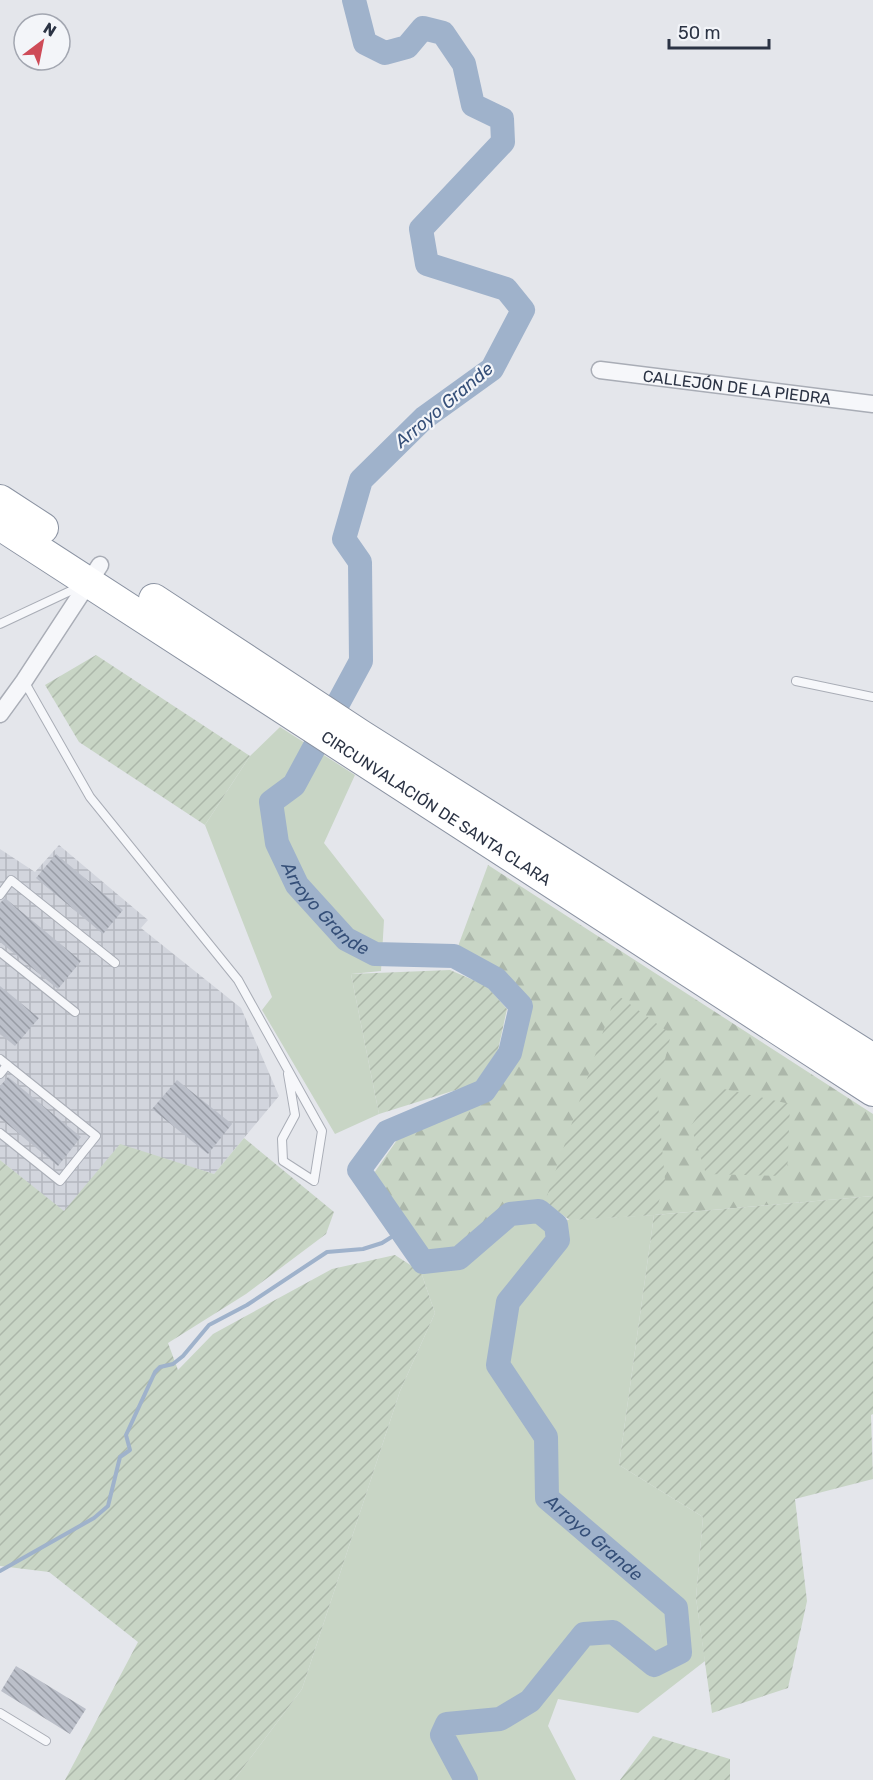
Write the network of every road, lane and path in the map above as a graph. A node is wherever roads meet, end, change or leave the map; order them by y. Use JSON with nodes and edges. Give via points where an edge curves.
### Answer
{"nodes":[{"id":1,"x":600,"y":370,"type":"dead end"},
{"id":2,"x":873,"y":404,"type":"edge"},
{"id":3,"x":0,"y":500,"type":"edge"},
{"id":4,"x":0,"y":525,"type":"edge"},
{"id":5,"x":95,"y":573,"type":"junction"},
{"id":6,"x":4,"y":623,"type":"edge"},
{"id":7,"x":0,"y":630,"type":"edge"},
{"id":8,"x":24,"y":681,"type":"junction"},
{"id":9,"x":796,"y":681,"type":"dead end"},
{"id":10,"x":873,"y":697,"type":"edge"},
{"id":11,"x":0,"y":714,"type":"edge"},
{"id":12,"x":357,"y":745,"type":"junction"},
{"id":13,"x":0,"y":895,"type":"edge"},
{"id":14,"x":0,"y":952,"type":"edge"},
{"id":15,"x":115,"y":963,"type":"dead end"},
{"id":16,"x":75,"y":1012,"type":"dead end"},
{"id":17,"x":873,"y":1059,"type":"edge"},
{"id":18,"x":4,"y":1062,"type":"edge"},
{"id":19,"x":0,"y":1074,"type":"edge"},
{"id":20,"x":288,"y":1074,"type":"junction"},
{"id":21,"x":873,"y":1091,"type":"edge"},
{"id":22,"x":0,"y":1133,"type":"edge"},
{"id":23,"x":0,"y":1713,"type":"edge"},
{"id":24,"x":46,"y":1741,"type":"dead end"}],
"edges":[{"from":1,"to":2,"type":"street","name":"CALLEJÓN DE LA PIEDRA"},
{"from":3,"to":5,"type":"highway","name":"CIRCUNVALACIÓN DE SANTA CLARA"},
{"from":4,"to":5,"type":"highway","name":"CIRCUNVALACIÓN DE SANTA CLARA"},
{"from":5,"to":6,"type":"lane"},
{"from":5,"to":8,"type":"street"},
{"from":5,"to":12,"type":"highway","name":"CIRCUNVALACIÓN DE SANTA CLARA"},
{"from":6,"to":7,"type":"lane"},
{"from":8,"to":11,"type":"street"},
{"from":8,"to":20,"type":"lane","via":[[90,797],[238,980]]},
{"from":9,"to":10,"type":"lane"},
{"from":12,"to":17,"type":"highway","name":"CIRCUNVALACIÓN DE SANTA CLARA"},
{"from":12,"to":21,"type":"highway","name":"CIRCUNVALACIÓN DE SANTA CLARA"},
{"from":13,"to":15,"type":"lane","via":[[11,880]]},
{"from":14,"to":16,"type":"lane"},
{"from":18,"to":19,"type":"lane"},
{"from":18,"to":22,"type":"lane","via":[[96,1136],[60,1181]]},
{"from":20,"to":20,"type":"lane","via":[[322,1131],[314,1180],[283,1161],[282,1139],[294,1116]]},
{"from":23,"to":24,"type":"lane"}]}
